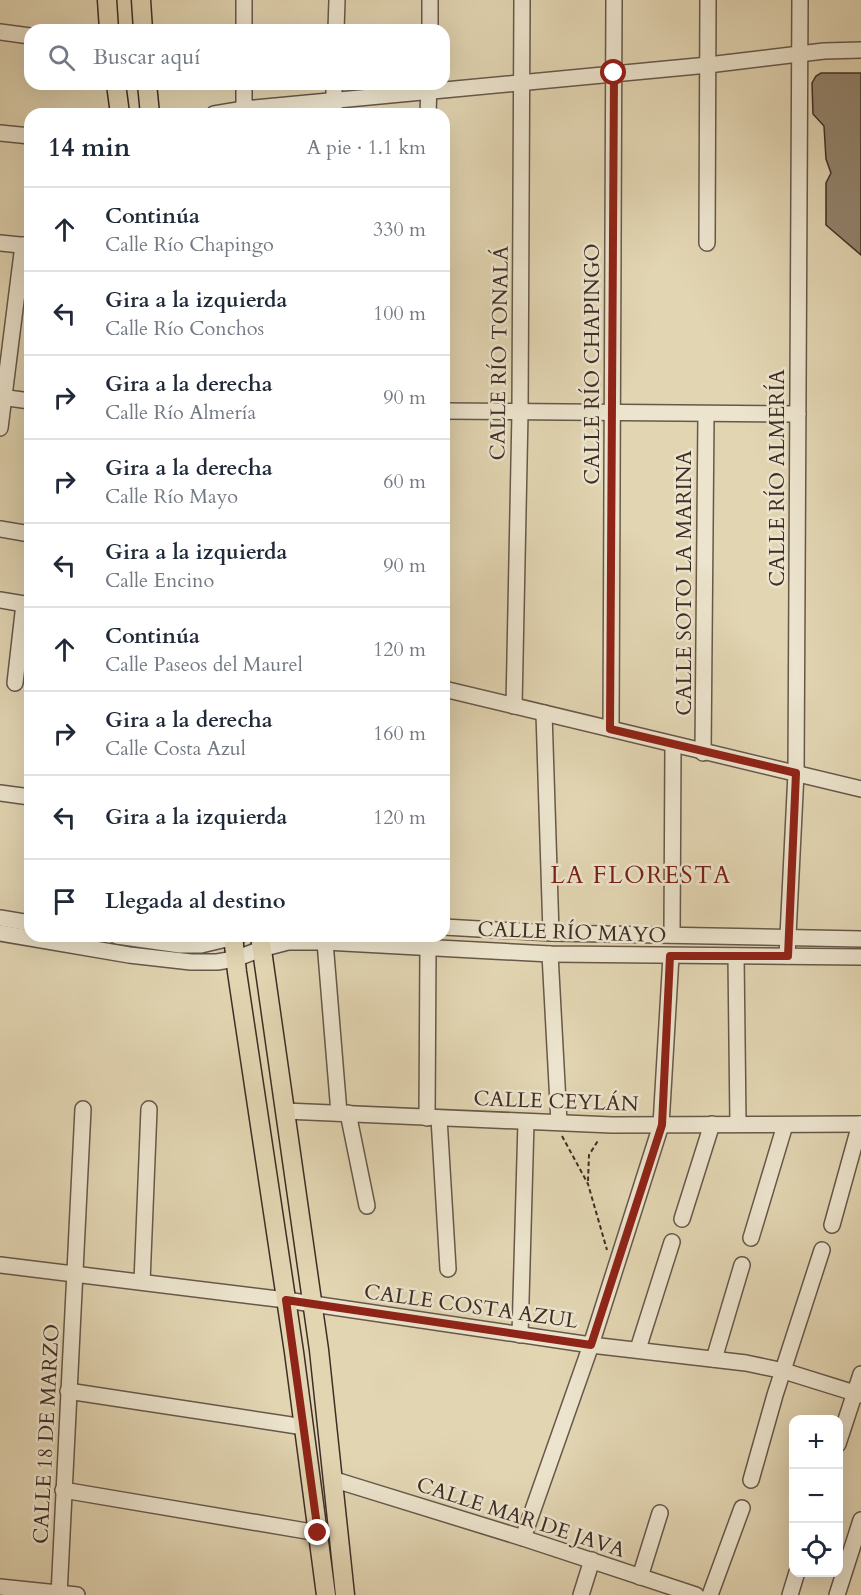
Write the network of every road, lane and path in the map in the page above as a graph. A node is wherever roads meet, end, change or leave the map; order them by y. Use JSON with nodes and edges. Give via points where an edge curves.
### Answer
{"nodes":[{"id":1,"x":106,"y":0,"type":"edge"},
{"id":2,"x":141,"y":0,"type":"edge"},
{"id":3,"x":147,"y":0,"type":"edge"},
{"id":4,"x":244,"y":0,"type":"edge"},
{"id":5,"x":336,"y":0,"type":"edge"},
{"id":6,"x":430,"y":0,"type":"edge"},
{"id":7,"x":522,"y":0,"type":"edge"},
{"id":8,"x":614,"y":0,"type":"edge"},
{"id":9,"x":708,"y":0,"type":"edge"},
{"id":10,"x":800,"y":0,"type":"edge"},
{"id":11,"x":108,"y":24,"type":"edge"},
{"id":12,"x":142,"y":24,"type":"edge"},
{"id":13,"x":244,"y":24,"type":"edge"},
{"id":14,"x":336,"y":24,"type":"edge"},
{"id":15,"x":430,"y":24,"type":"edge"},
{"id":16,"x":0,"y":32,"type":"edge"},
{"id":17,"x":24,"y":35,"type":"edge"},
{"id":18,"x":861,"y":50,"type":"edge"},
{"id":19,"x":798,"y":54,"type":"junction"},
{"id":20,"x":708,"y":65,"type":"junction"},
{"id":21,"x":614,"y":73,"type":"junction"},
{"id":22,"x":523,"y":81,"type":"junction"},
{"id":23,"x":450,"y":86,"type":"edge"},
{"id":24,"x":117,"y":90,"type":"edge"},
{"id":25,"x":148,"y":90,"type":"edge"},
{"id":26,"x":244,"y":90,"type":"edge"},
{"id":27,"x":334,"y":90,"type":"edge"},
{"id":28,"x":419,"y":90,"type":"edge"},
{"id":29,"x":429,"y":90,"type":"edge"},
{"id":30,"x":334,"y":107,"type":"edge"},
{"id":31,"x":119,"y":108,"type":"edge"},
{"id":32,"x":149,"y":108,"type":"edge"},
{"id":33,"x":244,"y":108,"type":"edge"},
{"id":34,"x":312,"y":108,"type":"edge"},
{"id":35,"x":428,"y":108,"type":"edge"},
{"id":36,"x":0,"y":133,"type":"edge"},
{"id":37,"x":24,"y":135,"type":"edge"},
{"id":38,"x":0,"y":243,"type":"edge"},
{"id":39,"x":707,"y":243,"type":"dead end"},
{"id":40,"x":24,"y":246,"type":"edge"},
{"id":41,"x":24,"y":259,"type":"edge"},
{"id":42,"x":2,"y":398,"type":"edge"},
{"id":43,"x":24,"y":400,"type":"edge"},
{"id":44,"x":450,"y":411,"type":"edge"},
{"id":45,"x":520,"y":413,"type":"junction"},
{"id":46,"x":613,"y":414,"type":"junction"},
{"id":47,"x":706,"y":414,"type":"junction"},
{"id":48,"x":798,"y":414,"type":"junction"},
{"id":49,"x":0,"y":428,"type":"edge"},
{"id":50,"x":0,"y":529,"type":"edge"},
{"id":51,"x":24,"y":533,"type":"edge"},
{"id":52,"x":0,"y":600,"type":"edge"},
{"id":53,"x":24,"y":604,"type":"edge"},
{"id":54,"x":24,"y":624,"type":"edge"},
{"id":55,"x":15,"y":682,"type":"dead end"},
{"id":56,"x":450,"y":690,"type":"edge"},
{"id":57,"x":514,"y":706,"type":"junction"},
{"id":58,"x":544,"y":713,"type":"junction"},
{"id":59,"x":610,"y":729,"type":"junction"},
{"id":60,"x":673,"y":745,"type":"junction"},
{"id":61,"x":704,"y":753,"type":"junction"},
{"id":62,"x":796,"y":773,"type":"junction"},
{"id":63,"x":861,"y":789,"type":"edge"},
{"id":64,"x":0,"y":793,"type":"edge"},
{"id":65,"x":24,"y":796,"type":"edge"},
{"id":66,"x":0,"y":918,"type":"edge"},
{"id":67,"x":24,"y":922,"type":"edge"},
{"id":68,"x":450,"y":927,"type":"edge"},
{"id":69,"x":0,"y":933,"type":"edge"},
{"id":70,"x":551,"y":933,"type":"junction"},
{"id":71,"x":672,"y":935,"type":"junction"},
{"id":72,"x":789,"y":936,"type":"junction"},
{"id":73,"x":24,"y":937,"type":"edge"},
{"id":74,"x":861,"y":939,"type":"edge"},
{"id":75,"x":53,"y":942,"type":"edge"},
{"id":76,"x":125,"y":942,"type":"edge"},
{"id":77,"x":159,"y":942,"type":"edge"},
{"id":78,"x":212,"y":942,"type":"edge"},
{"id":79,"x":235,"y":942,"type":"edge"},
{"id":80,"x":260,"y":942,"type":"edge"},
{"id":81,"x":325,"y":942,"type":"junction"},
{"id":82,"x":428,"y":948,"type":"junction"},
{"id":83,"x":550,"y":954,"type":"junction"},
{"id":84,"x":129,"y":955,"type":"junction"},
{"id":85,"x":670,"y":956,"type":"junction"},
{"id":86,"x":736,"y":956,"type":"junction"},
{"id":87,"x":788,"y":956,"type":"junction"},
{"id":88,"x":861,"y":957,"type":"edge"},
{"id":89,"x":235,"y":959,"type":"junction"},
{"id":90,"x":83,"y":1109,"type":"dead end"},
{"id":91,"x":149,"y":1109,"type":"dead end"},
{"id":92,"x":285,"y":1111,"type":"junction"},
{"id":93,"x":344,"y":1113,"type":"junction"},
{"id":94,"x":433,"y":1118,"type":"junction"},
{"id":95,"x":526,"y":1122,"type":"junction"},
{"id":96,"x":559,"y":1122,"type":"junction"},
{"id":97,"x":712,"y":1124,"type":"junction"},
{"id":98,"x":738,"y":1124,"type":"junction"},
{"id":99,"x":861,"y":1124,"type":"edge"},
{"id":100,"x":612,"y":1125,"type":"junction"},
{"id":101,"x":662,"y":1125,"type":"junction"},
{"id":102,"x":784,"y":1125,"type":"junction"},
{"id":103,"x":588,"y":1184,"type":"junction"},
{"id":104,"x":367,"y":1206,"type":"dead end"},
{"id":105,"x":682,"y":1219,"type":"dead end"},
{"id":106,"x":832,"y":1225,"type":"dead end"},
{"id":107,"x":751,"y":1238,"type":"dead end"},
{"id":108,"x":672,"y":1242,"type":"dead end"},
{"id":109,"x":822,"y":1250,"type":"dead end"},
{"id":110,"x":0,"y":1265,"type":"edge"},
{"id":111,"x":742,"y":1265,"type":"dead end"},
{"id":112,"x":448,"y":1269,"type":"dead end"},
{"id":113,"x":76,"y":1274,"type":"junction"},
{"id":114,"x":614,"y":1275,"type":"junction"},
{"id":115,"x":141,"y":1282,"type":"junction"},
{"id":116,"x":286,"y":1300,"type":"junction"},
{"id":117,"x":313,"y":1305,"type":"junction"},
{"id":118,"x":520,"y":1335,"type":"junction"},
{"id":119,"x":591,"y":1345,"type":"junction"},
{"id":120,"x":638,"y":1350,"type":"junction"},
{"id":121,"x":714,"y":1359,"type":"junction"},
{"id":122,"x":784,"y":1371,"type":"junction"},
{"id":123,"x":861,"y":1374,"type":"edge"},
{"id":124,"x":68,"y":1391,"type":"junction"},
{"id":125,"x":858,"y":1394,"type":"edge"},
{"id":126,"x":304,"y":1427,"type":"junction"},
{"id":127,"x":843,"y":1432,"type":"edge"},
{"id":128,"x":332,"y":1479,"type":"junction"},
{"id":129,"x":751,"y":1480,"type":"dead end"},
{"id":130,"x":63,"y":1490,"type":"junction"},
{"id":131,"x":742,"y":1509,"type":"dead end"},
{"id":132,"x":660,"y":1513,"type":"dead end"},
{"id":133,"x":861,"y":1520,"type":"edge"},
{"id":134,"x":318,"y":1533,"type":"junction"},
{"id":135,"x":523,"y":1538,"type":"junction"},
{"id":136,"x":592,"y":1560,"type":"junction"},
{"id":137,"x":640,"y":1577,"type":"junction"},
{"id":138,"x":795,"y":1577,"type":"edge"},
{"id":139,"x":0,"y":1587,"type":"edge"},
{"id":140,"x":59,"y":1594,"type":"edge"},
{"id":141,"x":77,"y":1595,"type":"edge"},
{"id":142,"x":326,"y":1595,"type":"edge"},
{"id":143,"x":345,"y":1595,"type":"edge"},
{"id":144,"x":581,"y":1595,"type":"edge"},
{"id":145,"x":696,"y":1595,"type":"edge"},
{"id":146,"x":710,"y":1595,"type":"edge"},
{"id":147,"x":790,"y":1595,"type":"edge"},
{"id":148,"x":837,"y":1595,"type":"edge"}],
"edges":[{"from":1,"to":11,"type":"main road"},
{"from":2,"to":12,"type":"main road"},
{"from":3,"to":12,"type":"main road"},
{"from":4,"to":13,"type":"street"},
{"from":5,"to":14,"type":"street"},
{"from":6,"to":15,"type":"street"},
{"from":7,"to":22,"type":"street","name":"CALLE RÍO TONALÁ"},
{"from":8,"to":21,"type":"street","name":"CALLE RÍO CHAPINGO"},
{"from":9,"to":20,"type":"street"},
{"from":10,"to":19,"type":"street","name":"CALLE RÍO ALMERÍA"},
{"from":16,"to":17,"type":"street"},
{"from":18,"to":19,"type":"street"},
{"from":19,"to":20,"type":"street"},
{"from":19,"to":48,"type":"street","name":"CALLE RÍO ALMERÍA"},
{"from":20,"to":21,"type":"street"},
{"from":20,"to":39,"type":"street"},
{"from":21,"to":22,"type":"street"},
{"from":21,"to":46,"type":"street","name":"CALLE RÍO CHAPINGO"},
{"from":22,"to":23,"type":"street"},
{"from":22,"to":45,"type":"street","name":"CALLE RÍO TONALÁ"},
{"from":24,"to":31,"type":"main road"},
{"from":25,"to":32,"type":"main road"},
{"from":26,"to":33,"type":"street"},
{"from":27,"to":30,"type":"street"},
{"from":28,"to":30,"type":"street"},
{"from":29,"to":35,"type":"street"},
{"from":30,"to":34,"type":"street"},
{"from":36,"to":37,"type":"street"},
{"from":38,"to":40,"type":"street"},
{"from":41,"to":42,"type":"street"},
{"from":42,"to":43,"type":"street"},
{"from":42,"to":49,"type":"street"},
{"from":44,"to":45,"type":"street"},
{"from":45,"to":46,"type":"street"},
{"from":45,"to":57,"type":"street","name":"CALLE RÍO TONALÁ"},
{"from":46,"to":47,"type":"street"},
{"from":46,"to":59,"type":"street","name":"CALLE RÍO CHAPINGO"},
{"from":47,"to":48,"type":"street"},
{"from":47,"to":61,"type":"street","name":"CALLE SOTO LA MARINA"},
{"from":48,"to":62,"type":"street","name":"CALLE RÍO ALMERÍA"},
{"from":50,"to":51,"type":"street"},
{"from":52,"to":53,"type":"street"},
{"from":54,"to":55,"type":"street"},
{"from":56,"to":57,"type":"street"},
{"from":57,"to":58,"type":"street"},
{"from":58,"to":59,"type":"street"},
{"from":58,"to":70,"type":"street"},
{"from":59,"to":60,"type":"street"},
{"from":60,"to":61,"type":"street"},
{"from":60,"to":71,"type":"street"},
{"from":61,"to":62,"type":"street"},
{"from":62,"to":63,"type":"street"},
{"from":62,"to":72,"type":"street","name":"CALLE RÍO ALMERÍA"},
{"from":64,"to":65,"type":"street"},
{"from":66,"to":67,"type":"street"},
{"from":68,"to":70,"type":"street","name":"CALLE RÍO MAYO"},
{"from":69,"to":73,"type":"street","name":"CALLE RÍO MAYO"},
{"from":70,"to":71,"type":"street","name":"CALLE RÍO MAYO"},
{"from":71,"to":72,"type":"street","name":"CALLE RÍO MAYO"},
{"from":72,"to":74,"type":"street","name":"CALLE RÍO MAYO"},
{"from":72,"to":87,"type":"street","name":"CALLE RÍO ALMERÍA"},
{"from":75,"to":84,"type":"street","name":"CALLE RÍO MAYO"},
{"from":76,"to":84,"type":"street"},
{"from":77,"to":78,"type":"street","via":[[201,945]]},
{"from":79,"to":89,"type":"main road"},
{"from":80,"to":81,"type":"street","name":"CALLE RÍO MAYO"},
{"from":80,"to":89,"type":"street","name":"CALLE RÍO MAYO"},
{"from":80,"to":92,"type":"main road"},
{"from":81,"to":82,"type":"street","name":"CALLE RÍO MAYO"},
{"from":81,"to":93,"type":"street"},
{"from":82,"to":83,"type":"street","name":"CALLE RÍO MAYO"},
{"from":82,"to":94,"type":"street"},
{"from":83,"to":85,"type":"street","name":"CALLE RÍO MAYO"},
{"from":83,"to":96,"type":"street"},
{"from":84,"to":89,"type":"street","name":"CALLE RÍO MAYO","via":[[191,962]]},
{"from":85,"to":86,"type":"street","name":"CALLE RÍO MAYO"},
{"from":85,"to":101,"type":"street"},
{"from":86,"to":87,"type":"street","name":"CALLE RÍO MAYO"},
{"from":86,"to":98,"type":"street"},
{"from":87,"to":88,"type":"street","name":"CALLE RÍO MAYO"},
{"from":89,"to":116,"type":"main road"},
{"from":90,"to":113,"type":"street","name":"CALLE 18 DE MARZO"},
{"from":91,"to":115,"type":"street"},
{"from":92,"to":93,"type":"street","name":"CALLE CEYLÁN"},
{"from":92,"to":117,"type":"main road"},
{"from":93,"to":94,"type":"street","name":"CALLE CEYLÁN"},
{"from":93,"to":104,"type":"street"},
{"from":94,"to":95,"type":"street","name":"CALLE CEYLÁN"},
{"from":94,"to":112,"type":"street"},
{"from":95,"to":96,"type":"street","name":"CALLE CEYLÁN"},
{"from":95,"to":118,"type":"street"},
{"from":96,"to":100,"type":"street","name":"CALLE CEYLÁN"},
{"from":96,"to":103,"type":"path","via":[[567,1147]]},
{"from":97,"to":98,"type":"street","name":"CALLE CEYLÁN"},
{"from":97,"to":101,"type":"street","name":"CALLE CEYLÁN"},
{"from":97,"to":105,"type":"street"},
{"from":98,"to":102,"type":"street","name":"CALLE CEYLÁN"},
{"from":99,"to":102,"type":"street","name":"CALLE CEYLÁN"},
{"from":99,"to":106,"type":"street"},
{"from":100,"to":101,"type":"street","name":"CALLE CEYLÁN"},
{"from":100,"to":103,"type":"path","via":[[593,1146],[587,1165]]},
{"from":101,"to":114,"type":"street"},
{"from":102,"to":107,"type":"street"},
{"from":103,"to":114,"type":"path"},
{"from":108,"to":120,"type":"street"},
{"from":109,"to":122,"type":"street"},
{"from":110,"to":113,"type":"street","name":"CALLE COSTA AZUL"},
{"from":111,"to":121,"type":"street"},
{"from":113,"to":115,"type":"street","name":"CALLE COSTA AZUL"},
{"from":113,"to":124,"type":"street","name":"CALLE 18 DE MARZO"},
{"from":114,"to":119,"type":"street"},
{"from":115,"to":116,"type":"street","name":"CALLE COSTA AZUL"},
{"from":116,"to":117,"type":"street","name":"CALLE COSTA AZUL"},
{"from":116,"to":126,"type":"main road"},
{"from":117,"to":118,"type":"street","name":"CALLE COSTA AZUL"},
{"from":117,"to":128,"type":"main road"},
{"from":118,"to":119,"type":"street","name":"CALLE COSTA AZUL"},
{"from":119,"to":120,"type":"street","name":"CALLE COSTA AZUL"},
{"from":119,"to":135,"type":"street"},
{"from":120,"to":121,"type":"street","name":"CALLE COSTA AZUL"},
{"from":121,"to":122,"type":"street","name":"CALLE COSTA AZUL"},
{"from":122,"to":125,"type":"street","name":"CALLE COSTA AZUL"},
{"from":122,"to":129,"type":"street"},
{"from":123,"to":125,"type":"street"},
{"from":124,"to":126,"type":"street"},
{"from":124,"to":130,"type":"street","name":"CALLE 18 DE MARZO"},
{"from":125,"to":127,"type":"street"},
{"from":126,"to":134,"type":"main road"},
{"from":128,"to":135,"type":"street","name":"CALLE MAR DE JAVA"},
{"from":128,"to":143,"type":"main road"},
{"from":130,"to":134,"type":"street"},
{"from":130,"to":140,"type":"street","name":"CALLE 18 DE MARZO"},
{"from":131,"to":146,"type":"street"},
{"from":132,"to":137,"type":"street"},
{"from":133,"to":148,"type":"street"},
{"from":134,"to":142,"type":"main road"},
{"from":135,"to":136,"type":"street","name":"CALLE MAR DE JAVA"},
{"from":136,"to":137,"type":"street","name":"CALLE MAR DE JAVA"},
{"from":136,"to":144,"type":"street"},
{"from":137,"to":145,"type":"street","name":"CALLE MAR DE JAVA"},
{"from":138,"to":147,"type":"street"},
{"from":139,"to":140,"type":"street"},
{"from":140,"to":141,"type":"street"}]}
